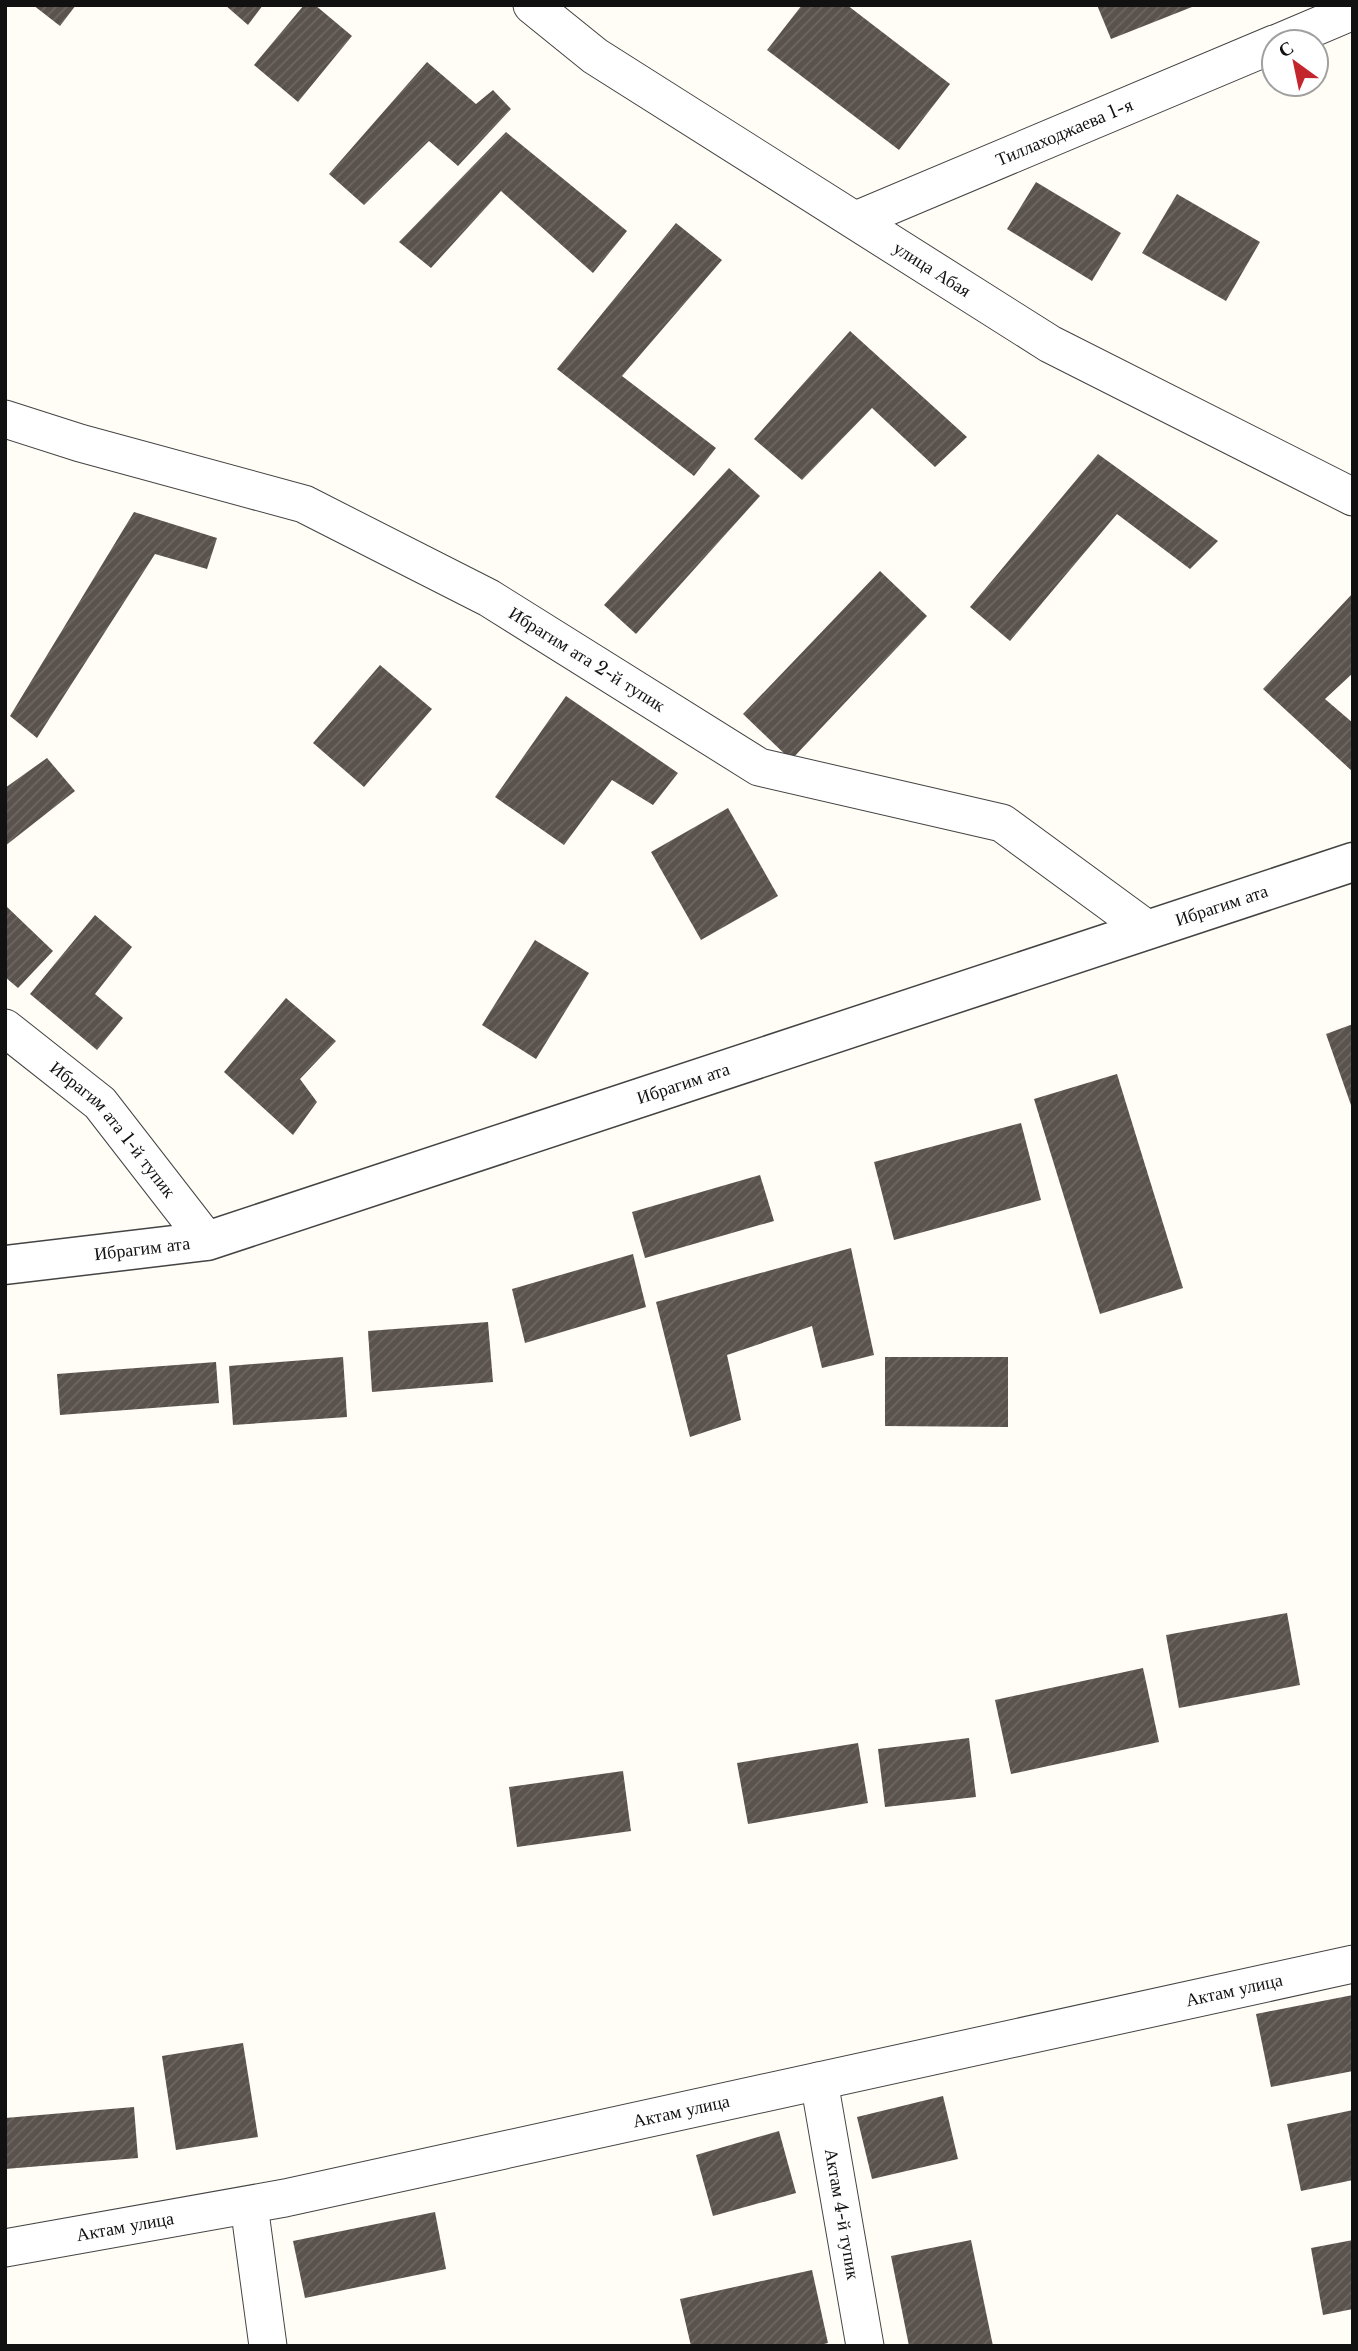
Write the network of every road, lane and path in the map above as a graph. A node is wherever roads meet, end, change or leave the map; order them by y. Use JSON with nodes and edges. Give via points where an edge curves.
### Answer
{"nodes":[{"id":1,"x":532,"y":5,"type":"edge"},
{"id":2,"x":1353,"y":11,"type":"edge"},
{"id":3,"x":1313,"y":28,"type":"edge"},
{"id":4,"x":1260,"y":50,"type":"edge"},
{"id":5,"x":856,"y":220,"type":"junction"},
{"id":6,"x":5,"y":419,"type":"edge"},
{"id":7,"x":1353,"y":497,"type":"edge"},
{"id":8,"x":1353,"y":862,"type":"edge"},
{"id":9,"x":1148,"y":930,"type":"junction"},
{"id":10,"x":5,"y":1028,"type":"edge"},
{"id":11,"x":207,"y":1241,"type":"junction"},
{"id":12,"x":5,"y":1265,"type":"edge"},
{"id":13,"x":1353,"y":1964,"type":"edge"},
{"id":14,"x":819,"y":2081,"type":"junction"},
{"id":15,"x":248,"y":2205,"type":"junction"},
{"id":16,"x":5,"y":2248,"type":"edge"},
{"id":17,"x":268,"y":2346,"type":"edge"},
{"id":18,"x":865,"y":2346,"type":"edge"}],
"edges":[{"from":1,"to":5,"type":"street","name":"улица Абая","via":[[595,55]]},
{"from":2,"to":3,"type":"street"},
{"from":4,"to":5,"type":"street","name":"Тиллаходжаева 1-я"},
{"from":5,"to":7,"type":"street","name":"улица Абая","via":[[1050,344]]},
{"from":6,"to":9,"type":"street","name":"Ибрагим ата 2-й тупик","via":[[303,504],[488,598],[759,767],[1002,823]]},
{"from":8,"to":9,"type":"street","name":"Ибрагим ата"},
{"from":9,"to":11,"type":"street","name":"Ибрагим ата"},
{"from":10,"to":11,"type":"street","name":"Ибрагим ата 1-й тупик","via":[[100,1103]]},
{"from":11,"to":12,"type":"street","name":"Ибрагим ата"},
{"from":13,"to":14,"type":"street","name":"Актам улица"},
{"from":14,"to":15,"type":"street","name":"Актам улица"},
{"from":14,"to":18,"type":"street","name":"Актам 4-й тупик"},
{"from":15,"to":16,"type":"street","name":"Актам улица"},
{"from":15,"to":17,"type":"street"}]}
